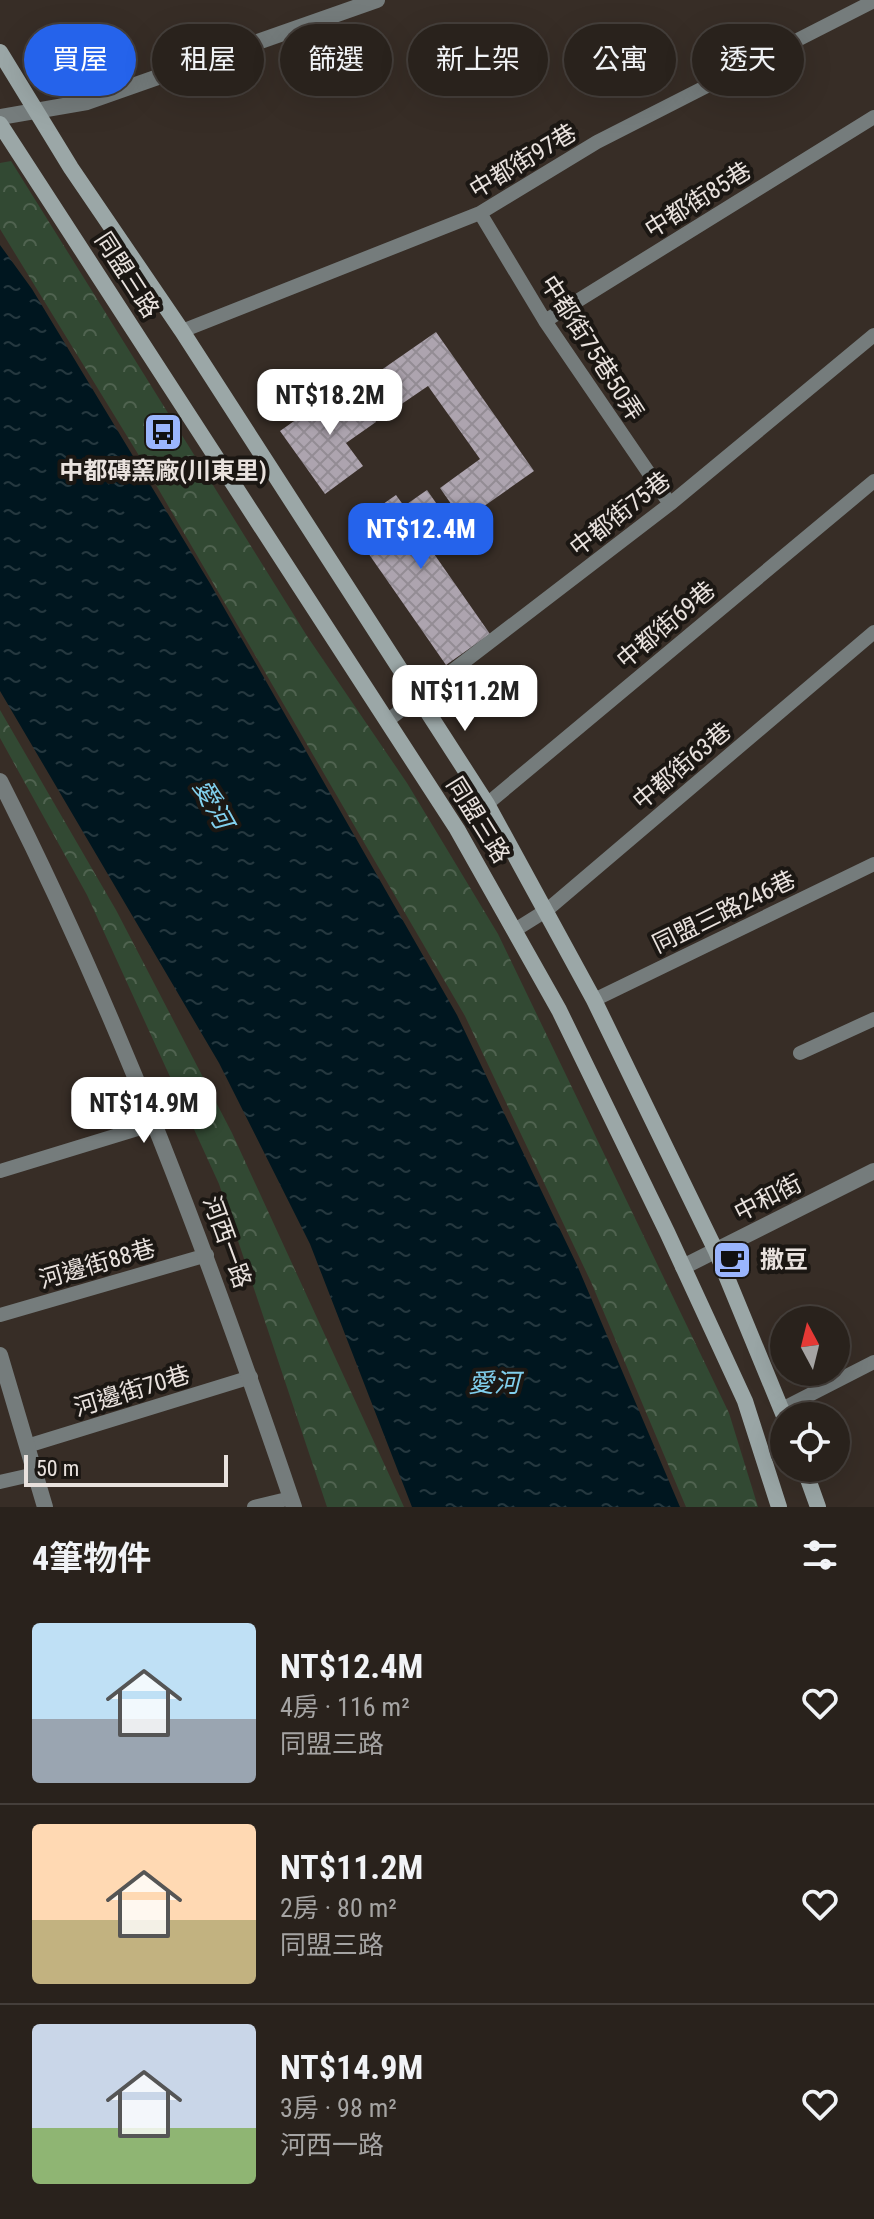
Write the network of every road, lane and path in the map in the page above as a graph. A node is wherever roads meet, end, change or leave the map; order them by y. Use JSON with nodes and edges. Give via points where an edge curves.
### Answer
{"nodes":[{"id":1,"x":377,"y":0,"type":"edge"},
{"id":2,"x":874,"y":1,"type":"edge"},
{"id":3,"x":0,"y":52,"type":"edge"},
{"id":4,"x":35,"y":110,"type":"junction"},
{"id":5,"x":0,"y":117,"type":"edge"},
{"id":6,"x":874,"y":117,"type":"edge"},
{"id":7,"x":0,"y":124,"type":"edge"},
{"id":8,"x":480,"y":213,"type":"junction"},
{"id":9,"x":545,"y":321,"type":"junction"},
{"id":10,"x":182,"y":331,"type":"junction"},
{"id":11,"x":874,"y":335,"type":"edge"},
{"id":12,"x":874,"y":481,"type":"edge"},
{"id":13,"x":670,"y":504,"type":"junction"},
{"id":14,"x":874,"y":632,"type":"edge"},
{"id":15,"x":419,"y":697,"type":"junction"},
{"id":16,"x":387,"y":721,"type":"junction"},
{"id":17,"x":0,"y":781,"type":"edge"},
{"id":18,"x":487,"y":804,"type":"junction"},
{"id":19,"x":874,"y":864,"type":"edge"},
{"id":20,"x":547,"y":910,"type":"junction"},
{"id":21,"x":515,"y":930,"type":"junction"},
{"id":22,"x":594,"y":1000,"type":"junction"},
{"id":23,"x":874,"y":1019,"type":"edge"},
{"id":24,"x":800,"y":1053,"type":"dead end"},
{"id":25,"x":157,"y":1123,"type":"junction"},
{"id":26,"x":0,"y":1171,"type":"edge"},
{"id":27,"x":874,"y":1171,"type":"edge"},
{"id":28,"x":716,"y":1251,"type":"junction"},
{"id":29,"x":207,"y":1255,"type":"junction"},
{"id":30,"x":683,"y":1267,"type":"junction"},
{"id":31,"x":0,"y":1315,"type":"edge"},
{"id":32,"x":0,"y":1355,"type":"edge"},
{"id":33,"x":874,"y":1362,"type":"edge"},
{"id":34,"x":251,"y":1377,"type":"junction"},
{"id":35,"x":778,"y":1402,"type":"edge"},
{"id":36,"x":803,"y":1402,"type":"edge"},
{"id":37,"x":27,"y":1446,"type":"junction"},
{"id":38,"x":35,"y":1474,"type":"junction"},
{"id":39,"x":0,"y":1482,"type":"edge"},
{"id":40,"x":809,"y":1482,"type":"edge"},
{"id":41,"x":293,"y":1503,"type":"edge"},
{"id":42,"x":45,"y":1507,"type":"edge"},
{"id":43,"x":254,"y":1507,"type":"edge"},
{"id":44,"x":779,"y":1507,"type":"edge"},
{"id":45,"x":818,"y":1507,"type":"edge"}],
"edges":[{"from":1,"to":4,"type":"street","via":[[87,102]]},
{"from":2,"to":8,"type":"lane","name":"中都街97巷","via":[[597,142]]},
{"from":3,"to":4,"type":"street","name":"同盟三路"},
{"from":4,"to":5,"type":"street"},
{"from":4,"to":10,"type":"street","name":"同盟三路"},
{"from":6,"to":9,"type":"lane","name":"中都街85巷"},
{"from":7,"to":16,"type":"street","name":"同盟三路"},
{"from":8,"to":9,"type":"lane","name":"中都街75巷50弄"},
{"from":8,"to":10,"type":"lane","name":"中都街97巷"},
{"from":9,"to":13,"type":"lane","name":"中都街75巷50弄"},
{"from":10,"to":15,"type":"street","name":"同盟三路"},
{"from":11,"to":13,"type":"lane","name":"中都街75巷"},
{"from":12,"to":18,"type":"lane","name":"中都街69巷"},
{"from":13,"to":15,"type":"lane","name":"中都街75巷"},
{"from":14,"to":20,"type":"lane","name":"中都街63巷"},
{"from":15,"to":16,"type":"lane","name":"中都街75巷"},
{"from":15,"to":18,"type":"street","name":"同盟三路"},
{"from":16,"to":21,"type":"street","name":"同盟三路"},
{"from":17,"to":25,"type":"street","name":"河西一路","via":[[60,898]]},
{"from":18,"to":20,"type":"street","name":"同盟三路"},
{"from":19,"to":22,"type":"lane","name":"同盟三路246巷"},
{"from":20,"to":21,"type":"lane","name":"中都街63巷"},
{"from":20,"to":22,"type":"street","name":"同盟三路"},
{"from":21,"to":30,"type":"street","name":"同盟三路"},
{"from":22,"to":28,"type":"street","name":"同盟三路"},
{"from":23,"to":24,"type":"lane"},
{"from":25,"to":26,"type":"lane"},
{"from":25,"to":29,"type":"street","name":"河西一路"},
{"from":27,"to":28,"type":"street","name":"中和街"},
{"from":28,"to":30,"type":"street","name":"中和街"},
{"from":28,"to":35,"type":"street","name":"同盟三路"},
{"from":29,"to":31,"type":"lane","name":"河邊街88巷"},
{"from":29,"to":34,"type":"street","name":"河西一路"},
{"from":30,"to":44,"type":"street","name":"同盟三路","via":[[745,1401]]},
{"from":32,"to":37,"type":"street"},
{"from":33,"to":36,"type":"lane"},
{"from":34,"to":37,"type":"lane","name":"河邊街70巷"},
{"from":34,"to":41,"type":"street","name":"河西一路"},
{"from":37,"to":38,"type":"street"},
{"from":38,"to":39,"type":"lane"},
{"from":38,"to":42,"type":"street"},
{"from":40,"to":45,"type":"street"},
{"from":41,"to":43,"type":"lane"}]}
